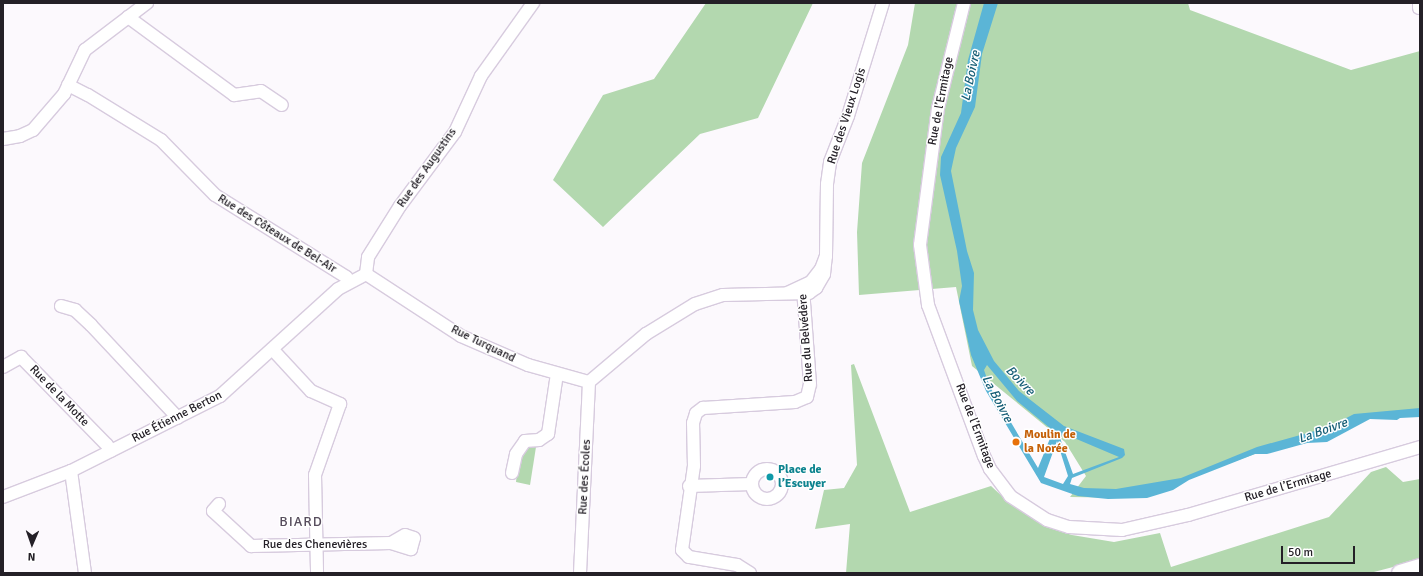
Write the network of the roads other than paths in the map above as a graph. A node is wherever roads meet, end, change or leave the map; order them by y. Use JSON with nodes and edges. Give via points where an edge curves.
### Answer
{"nodes":[{"id":1,"x":147,"y":3,"type":"edge"},
{"id":2,"x":883,"y":3,"type":"edge"},
{"id":3,"x":964,"y":3,"type":"edge"},
{"id":4,"x":526,"y":5,"type":"edge"},
{"id":5,"x":128,"y":17,"type":"junction"},
{"id":6,"x":68,"y":85,"type":"junction"},
{"id":7,"x":282,"y":105,"type":"dead end"},
{"id":8,"x":3,"y":139,"type":"edge"},
{"id":9,"x":366,"y":274,"type":"junction"},
{"id":10,"x":350,"y":282,"type":"junction"},
{"id":11,"x":804,"y":291,"type":"junction"},
{"id":12,"x":61,"y":306,"type":"dead end"},
{"id":13,"x":273,"y":350,"type":"junction"},
{"id":14,"x":3,"y":367,"type":"edge"},
{"id":15,"x":557,"y":374,"type":"junction"},
{"id":16,"x":589,"y":382,"type":"junction"},
{"id":17,"x":178,"y":418,"type":"junction"},
{"id":18,"x":1420,"y":447,"type":"edge"},
{"id":19,"x":111,"y":451,"type":"junction"},
{"id":20,"x":71,"y":471,"type":"junction"},
{"id":21,"x":512,"y":472,"type":"dead end"},
{"id":22,"x":752,"y":484,"type":"dead end"},
{"id":23,"x":689,"y":486,"type":"junction"},
{"id":24,"x":3,"y":497,"type":"edge"},
{"id":25,"x":219,"y":504,"type":"dead end"},
{"id":26,"x":391,"y":544,"type":"dead end"},
{"id":27,"x":316,"y":546,"type":"junction"},
{"id":28,"x":1420,"y":567,"type":"edge"},
{"id":29,"x":85,"y":573,"type":"edge"},
{"id":30,"x":317,"y":573,"type":"edge"},
{"id":31,"x":580,"y":573,"type":"edge"},
{"id":32,"x":750,"y":573,"type":"edge"},
{"id":33,"x":1400,"y":573,"type":"edge"}],
"edges":[{"from":1,"to":5,"type":"street"},
{"from":2,"to":11,"type":"street","name":"Rue des Vieux Logis","via":[[848,116],[830,162],[824,274],[816,288]]},
{"from":3,"to":18,"type":"street","name":"Rue de l’Ermitage","via":[[938,108],[920,245],[928,305],[984,456],[990,469],[1010,496],[1047,520],[1069,527],[1122,530],[1188,515]]},
{"from":4,"to":9,"type":"street","name":"Rue des Augustins","via":[[481,76],[455,132],[400,206],[368,258]]},
{"from":5,"to":6,"type":"street","via":[[85,50]]},
{"from":5,"to":7,"type":"street","via":[[234,95],[261,91]]},
{"from":6,"to":8,"type":"street","via":[[58,102],[33,130],[20,136]]},
{"from":6,"to":10,"type":"street","name":"Rue des Côteaux de Bel-Air","via":[[161,140],[215,195],[346,277]]},
{"from":9,"to":10,"type":"street","name":"Rue Étienne Berton"},
{"from":9,"to":15,"type":"street","name":"Rue Turquand","via":[[461,336],[522,363]]},
{"from":10,"to":13,"type":"street","name":"Rue Étienne Berton","via":[[338,289]]},
{"from":11,"to":16,"type":"street","via":[[723,295],[695,304],[646,334]]},
{"from":11,"to":23,"type":"street","name":"Rue du Belvédère","via":[[810,391],[807,396],[795,402],[703,408],[696,413],[693,423],[695,450]]},
{"from":12,"to":17,"type":"street","via":[[75,310],[91,325]]},
{"from":13,"to":17,"type":"street","name":"Rue Étienne Berton","via":[[220,396]]},
{"from":13,"to":27,"type":"street","via":[[311,390],[340,404],[315,475]]},
{"from":14,"to":19,"type":"street","name":"Rue de la Motte","via":[[21,357]]},
{"from":15,"to":16,"type":"street","name":"Rue Turquand"},
{"from":15,"to":21,"type":"street","via":[[548,434],[539,440],[525,441],[516,454]]},
{"from":16,"to":31,"type":"street","name":"Rue des Écoles"},
{"from":17,"to":19,"type":"street","name":"Rue Étienne Berton"},
{"from":19,"to":20,"type":"street","name":"Rue Étienne Berton"},
{"from":20,"to":24,"type":"street","name":"Rue Étienne Berton"},
{"from":20,"to":29,"type":"street"},
{"from":22,"to":23,"type":"street"},
{"from":23,"to":32,"type":"street","name":"Rue du Belvédère","via":[[682,550],[689,557],[737,565]]},
{"from":25,"to":27,"type":"street","name":"Rue des Chenevières","via":[[213,510],[251,546]]},
{"from":26,"to":27,"type":"street","name":"Rue des Chenevières"},
{"from":27,"to":30,"type":"street"},
{"from":28,"to":33,"type":"street"}]}
